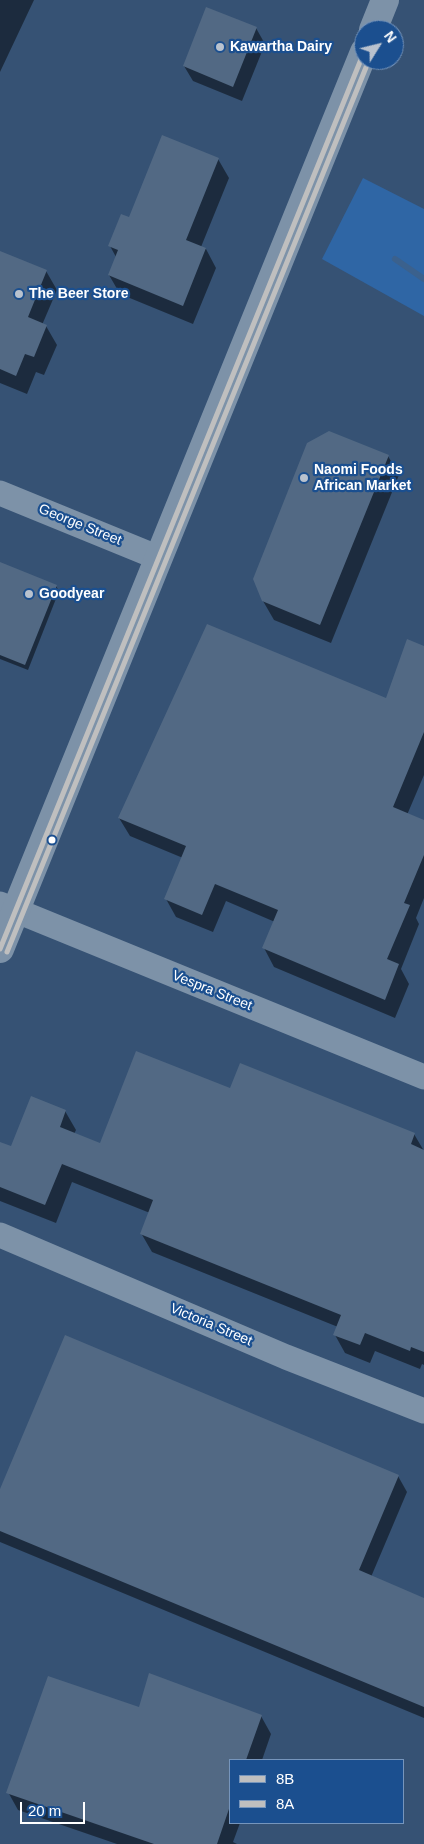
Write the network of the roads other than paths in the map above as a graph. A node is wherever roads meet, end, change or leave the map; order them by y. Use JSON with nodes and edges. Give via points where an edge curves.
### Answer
{"nodes":[{"id":1,"x":385,"y":0,"type":"edge"},
{"id":2,"x":377,"y":20,"type":"edge"},
{"id":3,"x":357,"y":70,"type":"edge"},
{"id":4,"x":0,"y":494,"type":"edge"},
{"id":5,"x":159,"y":558,"type":"junction"},
{"id":6,"x":8,"y":907,"type":"edge"},
{"id":7,"x":0,"y":948,"type":"edge"},
{"id":8,"x":424,"y":1077,"type":"edge"},
{"id":9,"x":0,"y":1235,"type":"edge"},
{"id":10,"x":424,"y":1411,"type":"edge"}],
"edges":[{"from":1,"to":2,"type":"street"},
{"from":3,"to":5,"type":"street"},
{"from":4,"to":5,"type":"street","name":"George Street"},
{"from":5,"to":6,"type":"street"},
{"from":6,"to":7,"type":"street"},
{"from":6,"to":8,"type":"street","name":"Vespra Street"},
{"from":9,"to":10,"type":"street","name":"Victoria Street","via":[[286,1357]]}]}
